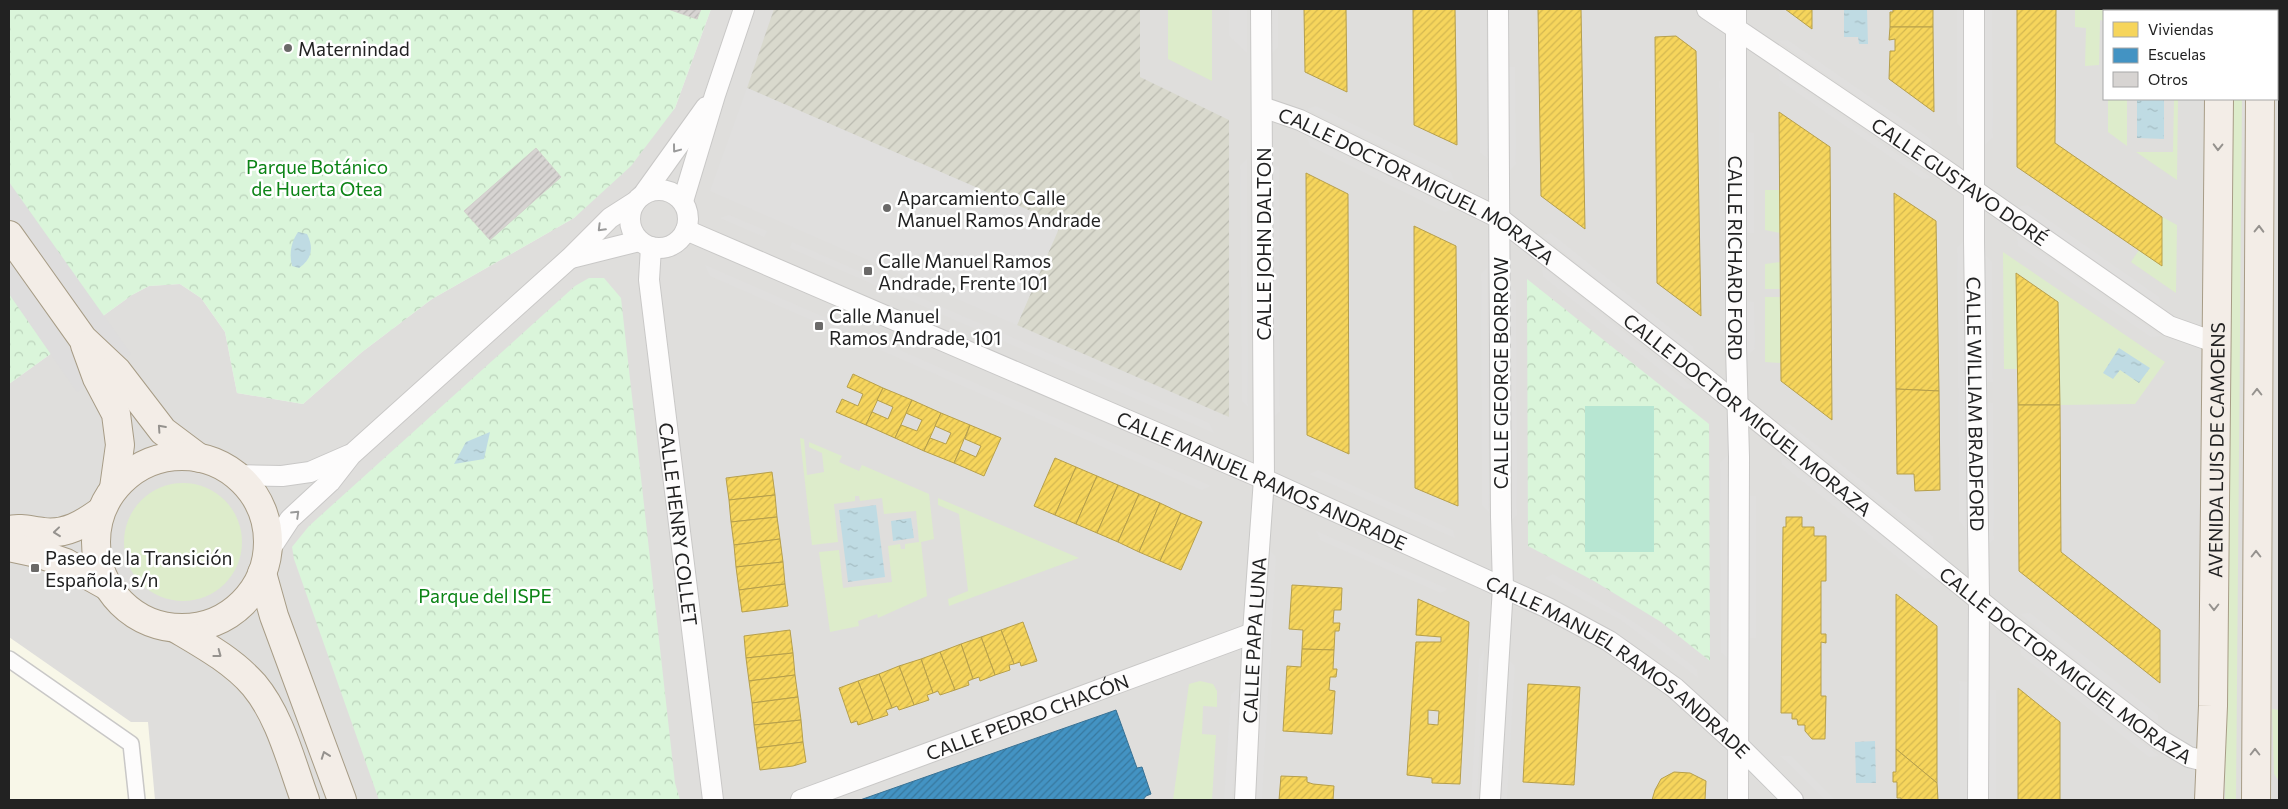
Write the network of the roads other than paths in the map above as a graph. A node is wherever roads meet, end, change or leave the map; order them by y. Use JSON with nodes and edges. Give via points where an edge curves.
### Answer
{"nodes":[{"id":1,"x":744,"y":9,"type":"edge"},
{"id":2,"x":1261,"y":9,"type":"edge"},
{"id":3,"x":1498,"y":9,"type":"edge"},
{"id":4,"x":1707,"y":9,"type":"edge"},
{"id":5,"x":1736,"y":9,"type":"edge"},
{"id":6,"x":1974,"y":9,"type":"edge"},
{"id":7,"x":1736,"y":29,"type":"junction"},
{"id":8,"x":715,"y":95,"type":"junction"},
{"id":9,"x":2219,"y":100,"type":"edge"},
{"id":10,"x":2260,"y":100,"type":"edge"},
{"id":11,"x":1262,"y":107,"type":"junction"},
{"id":12,"x":1975,"y":192,"type":"junction"},
{"id":13,"x":640,"y":197,"type":"junction"},
{"id":14,"x":683,"y":201,"type":"junction"},
{"id":15,"x":1499,"y":218,"type":"junction"},
{"id":16,"x":686,"y":230,"type":"junction"},
{"id":17,"x":9,"y":235,"type":"edge"},
{"id":18,"x":645,"y":244,"type":"junction"},
{"id":19,"x":570,"y":258,"type":"junction"},
{"id":20,"x":2218,"y":343,"type":"junction"},
{"id":21,"x":105,"y":372,"type":"junction"},
{"id":22,"x":1739,"y":406,"type":"junction"},
{"id":23,"x":350,"y":455,"type":"junction"},
{"id":24,"x":199,"y":458,"type":"junction"},
{"id":25,"x":236,"y":475,"type":"junction"},
{"id":26,"x":1264,"y":480,"type":"junction"},
{"id":27,"x":114,"y":488,"type":"junction"},
{"id":28,"x":100,"y":512,"type":"junction"},
{"id":29,"x":9,"y":530,"type":"edge"},
{"id":30,"x":9,"y":547,"type":"edge"},
{"id":31,"x":265,"y":563,"type":"junction"},
{"id":32,"x":108,"y":587,"type":"junction"},
{"id":33,"x":1503,"y":587,"type":"junction"},
{"id":34,"x":1979,"y":598,"type":"junction"},
{"id":35,"x":177,"y":629,"type":"junction"},
{"id":36,"x":1253,"y":633,"type":"junction"},
{"id":37,"x":9,"y":659,"type":"edge"},
{"id":38,"x":1740,"y":747,"type":"junction"},
{"id":39,"x":2209,"y":762,"type":"junction"},
{"id":40,"x":137,"y":800,"type":"edge"},
{"id":41,"x":305,"y":800,"type":"edge"},
{"id":42,"x":342,"y":800,"type":"edge"},
{"id":43,"x":712,"y":800,"type":"edge"},
{"id":44,"x":801,"y":800,"type":"edge"},
{"id":45,"x":1245,"y":800,"type":"edge"},
{"id":46,"x":1490,"y":800,"type":"edge"},
{"id":47,"x":1738,"y":800,"type":"edge"},
{"id":48,"x":1793,"y":800,"type":"edge"},
{"id":49,"x":1978,"y":800,"type":"edge"},
{"id":50,"x":2209,"y":800,"type":"edge"},
{"id":51,"x":2256,"y":800,"type":"edge"}],
"edges":[{"from":1,"to":8,"type":"street"},
{"from":2,"to":11,"type":"street","name":"CALLE JOHN DALTON"},
{"from":3,"to":15,"type":"street","name":"CALLE GEORGE BORROW"},
{"from":4,"to":7,"type":"street","name":"CALLE GUSTAVO DORÉ"},
{"from":5,"to":7,"type":"street","name":"CALLE RICHARD FORD"},
{"from":6,"to":12,"type":"street","name":"CALLE WILLIAM BRADFORD"},
{"from":7,"to":12,"type":"street","name":"CALLE GUSTAVO DORÉ"},
{"from":7,"to":22,"type":"street","name":"CALLE RICHARD FORD","via":[[1736,347]]},
{"from":8,"to":13,"type":"street","one_way":true},
{"from":8,"to":14,"type":"street"},
{"from":9,"to":20,"type":"main road","name":"AVENIDA LUIS DE CAMOENS","one_way":true},
{"from":51,"to":10,"type":"main road","one_way":true},
{"from":11,"to":15,"type":"street","name":"CALLE DOCTOR MIGUEL MORAZA","via":[[1289,115]]},
{"from":11,"to":26,"type":"street","name":"CALLE JOHN DALTON"},
{"from":12,"to":20,"type":"street","name":"CALLE GUSTAVO DORÉ","via":[[2168,326]]},
{"from":12,"to":34,"type":"street","name":"CALLE WILLIAM BRADFORD"},
{"from":13,"to":14,"type":"street","via":[[659,189],[672,192]]},
{"from":13,"to":18,"type":"street","via":[[630,211],[630,222],[633,232]]},
{"from":13,"to":19,"type":"street","one_way":true,"via":[[610,218]]},
{"from":14,"to":16,"type":"street","via":[[688,220]]},
{"from":15,"to":22,"type":"street","name":"CALLE DOCTOR MIGUEL MORAZA"},
{"from":15,"to":33,"type":"street","name":"CALLE GEORGE BORROW"},
{"from":16,"to":18,"type":"street","via":[[672,245],[662,248]]},
{"from":16,"to":26,"type":"street","name":"CALLE MANUEL RAMOS ANDRADE"},
{"from":17,"to":21,"type":"main road"},
{"from":18,"to":19,"type":"street"},
{"from":18,"to":43,"type":"street","name":"CALLE HENRY COLLET"},
{"from":19,"to":23,"type":"street"},
{"from":20,"to":39,"type":"main road","name":"AVENIDA LUIS DE CAMOENS","one_way":true,"via":[[2213,706]]},
{"from":24,"to":21,"type":"main road","one_way":true,"via":[[162,431]]},
{"from":21,"to":27,"type":"main road","via":[[120,445]]},
{"from":22,"to":34,"type":"street","name":"CALLE DOCTOR MIGUEL MORAZA"},
{"from":22,"to":38,"type":"street","name":"CALLE RICHARD FORD"},
{"from":23,"to":25,"type":"street","via":[[310,472],[282,476]]},
{"from":31,"to":23,"type":"street","one_way":true,"via":[[290,519],[330,482]]},
{"from":24,"to":25,"type":"main road","via":[[219,464]]},
{"from":24,"to":27,"type":"main road","via":[[176,456],[152,461],[131,472]]},
{"from":25,"to":31,"type":"main road","via":[[256,497],[266,524]]},
{"from":26,"to":33,"type":"street","name":"CALLE MANUEL RAMOS ANDRADE"},
{"from":26,"to":36,"type":"street","name":"CALLE PAPA LUNA"},
{"from":27,"to":28,"type":"main road"},
{"from":28,"to":29,"type":"main road","one_way":true,"via":[[84,524],[61,532]]},
{"from":28,"to":32,"type":"main road","via":[[95,538],[98,565]]},
{"from":30,"to":32,"type":"main road","via":[[66,563]]},
{"from":31,"to":35,"type":"main road","via":[[249,597],[229,615],[204,626]]},
{"from":42,"to":31,"type":"main road","one_way":true,"via":[[274,616]]},
{"from":32,"to":35,"type":"main road","via":[[147,620]]},
{"from":33,"to":38,"type":"street","name":"CALLE MANUEL RAMOS ANDRADE","via":[[1609,641],[1675,688]]},
{"from":33,"to":46,"type":"street","name":"CALLE GEORGE BORROW"},
{"from":34,"to":39,"type":"street","name":"CALLE DOCTOR MIGUEL MORAZA","via":[[2169,747]]},
{"from":34,"to":49,"type":"street","name":"CALLE WILLIAM BRADFORD"},
{"from":35,"to":41,"type":"main road","one_way":true,"via":[[208,647],[253,684],[281,734]]},
{"from":36,"to":44,"type":"street","name":"CALLE PEDRO CHACÓN"},
{"from":36,"to":45,"type":"street","name":"CALLE PAPA LUNA"},
{"from":37,"to":40,"type":"street","via":[[131,744]]},
{"from":38,"to":47,"type":"street","name":"CALLE RICHARD FORD"},
{"from":38,"to":48,"type":"street","name":"CALLE MANUEL RAMOS ANDRADE"},
{"from":39,"to":50,"type":"main road","name":"AVENIDA LUIS DE CAMOENS"}]}
